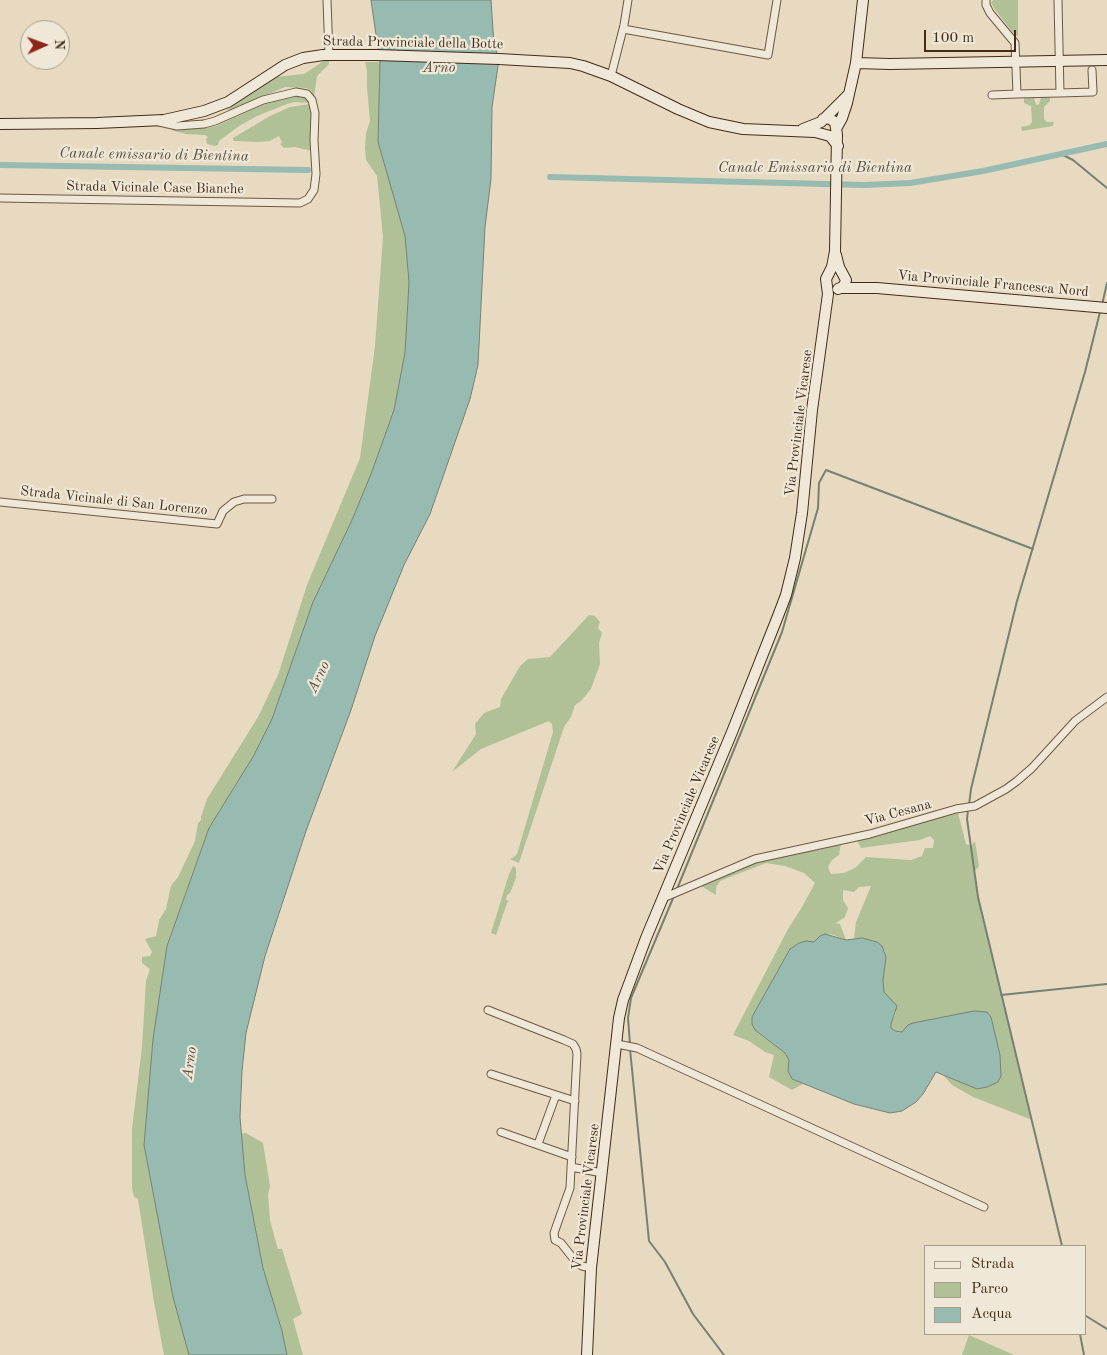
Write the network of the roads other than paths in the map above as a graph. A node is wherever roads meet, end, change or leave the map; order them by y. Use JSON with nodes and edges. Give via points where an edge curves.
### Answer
{"nodes":[{"id":1,"x":327,"y":0,"type":"edge"},
{"id":2,"x":628,"y":0,"type":"edge"},
{"id":3,"x":775,"y":0,"type":"edge"},
{"id":4,"x":863,"y":0,"type":"edge"},
{"id":5,"x":986,"y":0,"type":"edge"},
{"id":6,"x":1058,"y":0,"type":"edge"},
{"id":7,"x":623,"y":29,"type":"junction"},
{"id":8,"x":329,"y":55,"type":"junction"},
{"id":9,"x":1059,"y":60,"type":"junction"},
{"id":10,"x":1107,"y":60,"type":"edge"},
{"id":11,"x":1016,"y":61,"type":"junction"},
{"id":12,"x":856,"y":63,"type":"junction"},
{"id":13,"x":1092,"y":70,"type":"dead end"},
{"id":14,"x":611,"y":76,"type":"junction"},
{"id":15,"x":1060,"y":93,"type":"junction"},
{"id":16,"x":1017,"y":94,"type":"junction"},
{"id":17,"x":848,"y":95,"type":"junction"},
{"id":18,"x":992,"y":95,"type":"dead end"},
{"id":19,"x":822,"y":120,"type":"junction"},
{"id":20,"x":156,"y":121,"type":"junction"},
{"id":21,"x":0,"y":124,"type":"edge"},
{"id":22,"x":797,"y":130,"type":"junction"},
{"id":23,"x":831,"y":131,"type":"junction"},
{"id":24,"x":0,"y":198,"type":"edge"},
{"id":25,"x":835,"y":251,"type":"junction"},
{"id":26,"x":830,"y":271,"type":"junction"},
{"id":27,"x":844,"y":274,"type":"junction"},
{"id":28,"x":827,"y":284,"type":"junction"},
{"id":29,"x":878,"y":288,"type":"junction"},
{"id":30,"x":839,"y":289,"type":"junction"},
{"id":31,"x":826,"y":306,"type":"junction"},
{"id":32,"x":1106,"y":308,"type":"edge"},
{"id":33,"x":272,"y":499,"type":"dead end"},
{"id":34,"x":0,"y":502,"type":"edge"},
{"id":35,"x":1107,"y":697,"type":"edge"},
{"id":36,"x":668,"y":896,"type":"junction"},
{"id":37,"x":488,"y":1010,"type":"dead end"},
{"id":38,"x":617,"y":1044,"type":"junction"},
{"id":39,"x":491,"y":1074,"type":"dead end"},
{"id":40,"x":556,"y":1095,"type":"junction"},
{"id":41,"x":574,"y":1101,"type":"junction"},
{"id":42,"x":501,"y":1132,"type":"dead end"},
{"id":43,"x":538,"y":1144,"type":"junction"},
{"id":44,"x":572,"y":1157,"type":"junction"},
{"id":45,"x":571,"y":1167,"type":"junction"},
{"id":46,"x":602,"y":1173,"type":"junction"},
{"id":47,"x":984,"y":1207,"type":"dead end"},
{"id":48,"x":591,"y":1268,"type":"junction"},
{"id":49,"x":588,"y":1317,"type":"junction"},
{"id":50,"x":581,"y":1355,"type":"edge"},
{"id":51,"x":588,"y":1355,"type":"edge"}],
"edges":[{"from":1,"to":8,"type":"street"},
{"from":2,"to":7,"type":"street"},
{"from":3,"to":7,"type":"street","via":[[768,55]]},
{"from":4,"to":12,"type":"main road"},
{"from":5,"to":11,"type":"street","via":[[990,13],[1015,43]]},
{"from":6,"to":9,"type":"street"},
{"from":7,"to":14,"type":"street"},
{"from":8,"to":14,"type":"main road","name":"Strada Provinciale della Botte","via":[[570,63]]},
{"from":8,"to":20,"type":"main road","name":"Strada Provinciale della Botte","via":[[308,56],[289,63],[219,106]]},
{"from":9,"to":10,"type":"main road"},
{"from":9,"to":11,"type":"main road"},
{"from":9,"to":15,"type":"street"},
{"from":11,"to":12,"type":"main road"},
{"from":11,"to":16,"type":"street"},
{"from":12,"to":17,"type":"main road"},
{"from":13,"to":15,"type":"street","via":[[1093,92]]},
{"from":14,"to":22,"type":"main road","name":"Strada Provinciale della Botte","via":[[717,124],[759,131]]},
{"from":15,"to":16,"type":"street"},
{"from":16,"to":18,"type":"street"},
{"from":17,"to":19,"type":"main road"},
{"from":17,"to":23,"type":"main road","via":[[844,114]]},
{"from":19,"to":22,"type":"main road","name":"Strada Provinciale della Botte"},
{"from":19,"to":23,"type":"main road","name":"Via Provinciale Vicarese","via":[[819,128]]},
{"from":19,"to":23,"type":"main road","via":[[833,120]]},
{"from":20,"to":21,"type":"main road","name":"Strada Provinciale della Botte"},
{"from":20,"to":24,"type":"street","name":"Strada Vicinale Case Bianche","via":[[177,126],[204,124],[263,100],[296,92],[307,94],[315,108],[315,186],[308,199],[300,204]]},
{"from":22,"to":23,"type":"main road","name":"Strada Provinciale della Botte"},
{"from":23,"to":25,"type":"main road","name":"Via Provinciale Vicarese","via":[[838,149]]},
{"from":25,"to":26,"type":"main road","name":"Via Provinciale Vicarese"},
{"from":25,"to":27,"type":"main road","name":"Via Provinciale Vicarese"},
{"from":26,"to":27,"type":"main road","via":[[837,269]]},
{"from":26,"to":28,"type":"main road","name":"Via Provinciale Vicarese","via":[[826,276]]},
{"from":27,"to":29,"type":"main road"},
{"from":27,"to":30,"type":"main road","name":"Via Provinciale Vicarese","via":[[845,283]]},
{"from":28,"to":30,"type":"main road","via":[[830,288]]},
{"from":28,"to":31,"type":"main road","name":"Via Provinciale Vicarese"},
{"from":29,"to":30,"type":"main road"},
{"from":29,"to":32,"type":"main road","name":"Via Provinciale Francesca Nord"},
{"from":30,"to":31,"type":"main road","name":"Via Provinciale Vicarese"},
{"from":31,"to":36,"type":"main road","name":"Via Provinciale Vicarese","via":[[792,574]]},
{"from":33,"to":34,"type":"street","name":"Strada Vicinale di San Lorenzo","via":[[234,502],[223,511],[217,524]]},
{"from":35,"to":36,"type":"street","name":"Via Cesana","via":[[1075,721],[1032,768],[999,794],[968,807],[870,834],[755,858]]},
{"from":36,"to":38,"type":"main road","name":"Via Provinciale Vicarese","via":[[637,960],[623,1000]]},
{"from":37,"to":41,"type":"street","via":[[573,1044],[577,1054]]},
{"from":38,"to":46,"type":"main road","name":"Via Provinciale Vicarese"},
{"from":38,"to":47,"type":"street","via":[[631,1046]]},
{"from":39,"to":40,"type":"street"},
{"from":40,"to":41,"type":"street"},
{"from":40,"to":43,"type":"street"},
{"from":41,"to":44,"type":"street"},
{"from":42,"to":43,"type":"street"},
{"from":43,"to":44,"type":"street"},
{"from":44,"to":45,"type":"street"},
{"from":45,"to":46,"type":"street"},
{"from":45,"to":48,"type":"street","via":[[570,1188],[554,1233],[555,1239],[576,1262]]},
{"from":46,"to":48,"type":"main road","name":"Via Provinciale Vicarese"},
{"from":48,"to":49,"type":"main road","name":"Via Provinciale Vicarese"},
{"from":49,"to":50,"type":"main road","name":"Via Provinciale Vicarese"},
{"from":49,"to":51,"type":"main road","name":"Via Provinciale Vicarese"}]}
